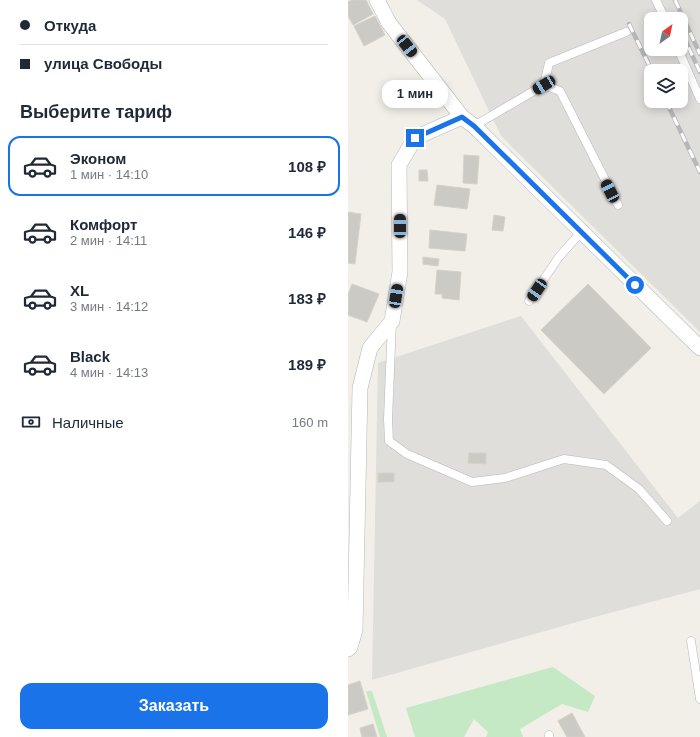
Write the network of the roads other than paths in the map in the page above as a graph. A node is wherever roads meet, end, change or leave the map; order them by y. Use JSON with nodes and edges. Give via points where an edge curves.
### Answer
{"nodes":[{"id":1,"x":376,"y":0,"type":"edge"},
{"id":2,"x":656,"y":0,"type":"edge"},
{"id":3,"x":662,"y":12,"type":"edge"},
{"id":4,"x":626,"y":32,"type":"dead end"},
{"id":5,"x":681,"y":56,"type":"edge"},
{"id":6,"x":544,"y":85,"type":"junction"},
{"id":7,"x":700,"y":99,"type":"edge"},
{"id":8,"x":462,"y":117,"type":"junction"},
{"id":9,"x":474,"y":126,"type":"junction"},
{"id":10,"x":618,"y":205,"type":"dead end"},
{"id":11,"x":581,"y":232,"type":"junction"},
{"id":12,"x":529,"y":301,"type":"dead end"},
{"id":13,"x":392,"y":321,"type":"junction"},
{"id":14,"x":700,"y":348,"type":"edge"},
{"id":15,"x":667,"y":521,"type":"dead end"},
{"id":16,"x":691,"y":641,"type":"dead end"},
{"id":17,"x":348,"y":649,"type":"edge"},
{"id":18,"x":700,"y":699,"type":"edge"}],
"edges":[{"from":1,"to":8,"type":"street","via":[[389,23]]},
{"from":2,"to":3,"type":"lane"},
{"from":4,"to":6,"type":"lane","via":[[549,63]]},
{"from":5,"to":7,"type":"lane"},
{"from":6,"to":9,"type":"lane"},
{"from":6,"to":10,"type":"lane","via":[[560,91]]},
{"from":8,"to":9,"type":"street"},
{"from":8,"to":13,"type":"street","via":[[415,138],[399,165],[400,272]]},
{"from":9,"to":11,"type":"street"},
{"from":11,"to":12,"type":"lane","via":[[559,257]]},
{"from":11,"to":14,"type":"street"},
{"from":13,"to":15,"type":"lane","via":[[388,419],[390,441],[401,450],[472,482],[505,478],[564,459],[606,465],[639,489]]},
{"from":13,"to":17,"type":"street","via":[[370,348],[360,388],[355,630]]},
{"from":16,"to":18,"type":"lane"}]}
